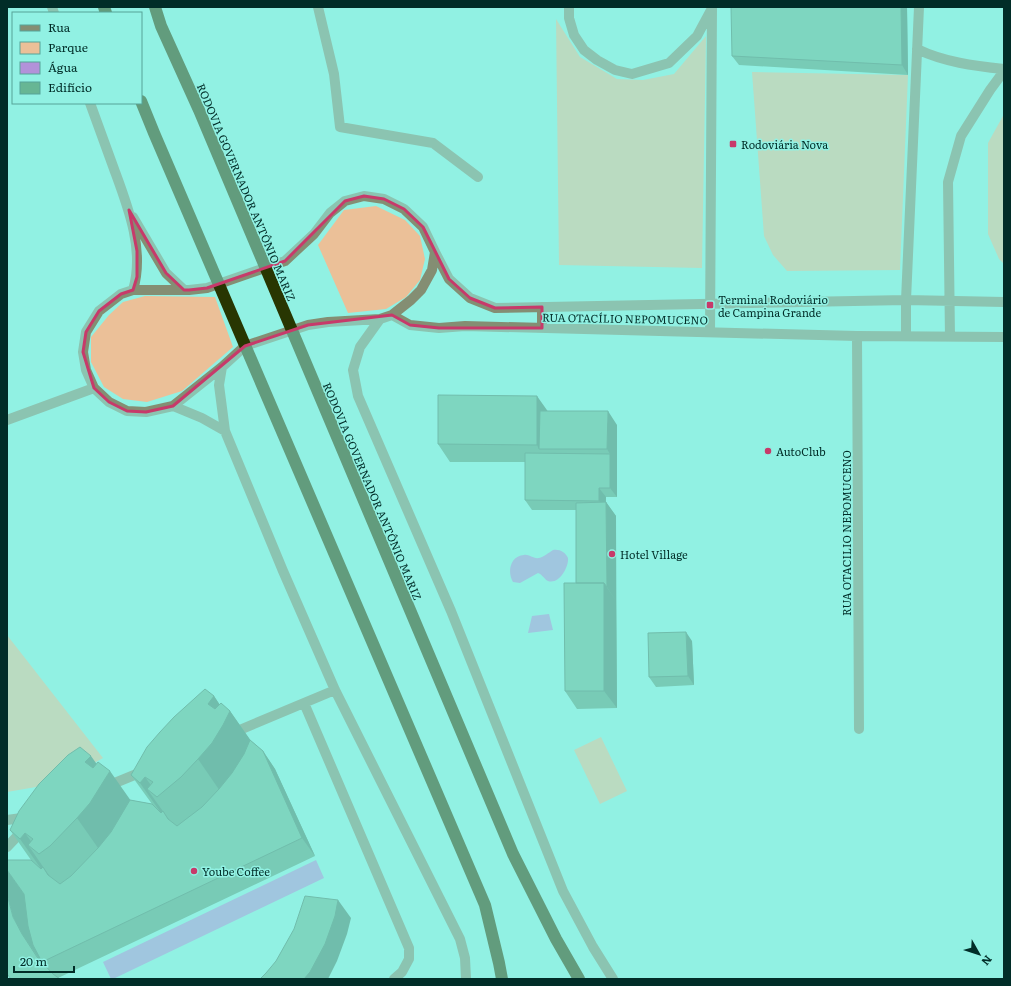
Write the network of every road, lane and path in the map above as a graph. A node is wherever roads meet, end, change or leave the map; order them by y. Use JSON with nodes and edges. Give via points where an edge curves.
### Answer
{"nodes":[{"id":1,"x":155,"y":7,"type":"edge"},
{"id":2,"x":318,"y":7,"type":"edge"},
{"id":3,"x":569,"y":7,"type":"edge"},
{"id":4,"x":919,"y":7,"type":"edge"},
{"id":5,"x":712,"y":8,"type":"edge"},
{"id":6,"x":917,"y":49,"type":"junction"},
{"id":7,"x":1004,"y":70,"type":"edge"},
{"id":8,"x":142,"y":103,"type":"edge"},
{"id":9,"x":90,"y":104,"type":"edge"},
{"id":10,"x":478,"y":177,"type":"dead end"},
{"id":11,"x":129,"y":210,"type":"junction"},
{"id":12,"x":435,"y":252,"type":"junction"},
{"id":13,"x":132,"y":290,"type":"junction"},
{"id":14,"x":184,"y":290,"type":"junction"},
{"id":15,"x":906,"y":300,"type":"junction"},
{"id":16,"x":949,"y":301,"type":"junction"},
{"id":17,"x":1004,"y":302,"type":"edge"},
{"id":18,"x":710,"y":305,"type":"junction"},
{"id":19,"x":542,"y":307,"type":"junction"},
{"id":20,"x":392,"y":316,"type":"junction"},
{"id":21,"x":380,"y":319,"type":"junction"},
{"id":22,"x":542,"y":328,"type":"junction"},
{"id":23,"x":710,"y":332,"type":"junction"},
{"id":24,"x":857,"y":336,"type":"junction"},
{"id":25,"x":906,"y":336,"type":"junction"},
{"id":26,"x":950,"y":337,"type":"junction"},
{"id":27,"x":1004,"y":337,"type":"edge"},
{"id":28,"x":222,"y":367,"type":"junction"},
{"id":29,"x":94,"y":388,"type":"junction"},
{"id":30,"x":173,"y":406,"type":"junction"},
{"id":31,"x":7,"y":420,"type":"edge"},
{"id":32,"x":225,"y":432,"type":"junction"},
{"id":33,"x":335,"y":690,"type":"junction"},
{"id":34,"x":304,"y":703,"type":"junction"},
{"id":35,"x":858,"y":729,"type":"dead end"},
{"id":36,"x":217,"y":740,"type":"edge"},
{"id":37,"x":152,"y":767,"type":"edge"},
{"id":38,"x":94,"y":792,"type":"edge"},
{"id":39,"x":7,"y":820,"type":"edge"},
{"id":40,"x":7,"y":847,"type":"edge"},
{"id":41,"x":394,"y":979,"type":"edge"},
{"id":42,"x":466,"y":979,"type":"edge"},
{"id":43,"x":502,"y":979,"type":"edge"},
{"id":44,"x":579,"y":979,"type":"edge"},
{"id":45,"x":613,"y":979,"type":"edge"}],
"edges":[{"from":1,"to":44,"type":"highway","name":"RODOVIA GOVERNADOR ANTÔNIO MARIZ","via":[[513,854]]},
{"from":2,"to":10,"type":"street","via":[[334,74],[340,127],[433,143]]},
{"from":3,"to":5,"type":"street","via":[[574,35],[584,50],[615,70],[632,74],[669,63],[697,36]]},
{"from":4,"to":6,"type":"street"},
{"from":5,"to":18,"type":"street"},
{"from":6,"to":7,"type":"street","via":[[932,56],[960,63]]},
{"from":6,"to":15,"type":"street"},
{"from":7,"to":16,"type":"street","via":[[961,136],[948,182]]},
{"from":8,"to":43,"type":"highway","via":[[485,905]]},
{"from":9,"to":11,"type":"street"},
{"from":11,"to":13,"type":"street","via":[[137,251],[137,277]]},
{"from":11,"to":14,"type":"street","via":[[166,273]]},
{"from":12,"to":14,"type":"street","name":"RUA OTACÍLIO NEPOMUCENO","via":[[424,227],[404,208],[384,199],[364,196],[345,201],[330,213],[314,234],[286,261],[207,288]]},
{"from":12,"to":19,"type":"street","name":"RUA OTACÍLIO NEPOMUCENO","via":[[449,279],[470,298],[495,308]]},
{"from":12,"to":20,"type":"street","via":[[432,270],[421,290]]},
{"from":13,"to":14,"type":"street","name":"RUA OTACÍLIO NEPOMUCENO"},
{"from":13,"to":29,"type":"street","via":[[121,294],[99,311],[86,332],[82,352]]},
{"from":15,"to":16,"type":"street","name":"RUA OTACÍLIO NEPOMUCENO"},
{"from":15,"to":18,"type":"street","name":"RUA OTACÍLIO NEPOMUCENO"},
{"from":15,"to":25,"type":"street"},
{"from":16,"to":17,"type":"street","name":"RUA OTACÍLIO NEPOMUCENO"},
{"from":16,"to":26,"type":"street"},
{"from":18,"to":19,"type":"street","name":"RUA OTACÍLIO NEPOMUCENO"},
{"from":18,"to":23,"type":"street"},
{"from":19,"to":22,"type":"street"},
{"from":20,"to":21,"type":"street"},
{"from":20,"to":22,"type":"street","name":"RUA OTACÍLIO NEPOMUCENO","via":[[410,325],[439,328]]},
{"from":21,"to":28,"type":"street","via":[[308,325],[245,346]]},
{"from":21,"to":45,"type":"street","via":[[360,347],[354,370],[358,396],[451,610],[564,891]]},
{"from":22,"to":23,"type":"street","name":"RUA OTACÍLIO NEPOMUCENO"},
{"from":23,"to":24,"type":"street","name":"RUA OTACÍLIO NEPOMUCENO"},
{"from":24,"to":25,"type":"street","name":"RUA OTACÍLIO NEPOMUCENO"},
{"from":24,"to":35,"type":"street","name":"RUA OTACILIO NEPOMUCENO"},
{"from":25,"to":26,"type":"street","name":"RUA OTACÍLIO NEPOMUCENO"},
{"from":26,"to":27,"type":"street","name":"RUA OTACÍLIO NEPOMUCENO"},
{"from":28,"to":30,"type":"street"},
{"from":28,"to":32,"type":"street","via":[[219,385]]},
{"from":29,"to":30,"type":"street","via":[[109,402],[127,411],[146,412]]},
{"from":29,"to":31,"type":"street"},
{"from":30,"to":32,"type":"street","via":[[202,418]]},
{"from":32,"to":33,"type":"street"},
{"from":33,"to":34,"type":"street"},
{"from":33,"to":42,"type":"street","via":[[460,939],[465,958]]},
{"from":34,"to":36,"type":"street"},
{"from":34,"to":41,"type":"street","via":[[409,948],[409,959],[402,972]]},
{"from":37,"to":38,"type":"street"},
{"from":39,"to":40,"type":"street","via":[[36,816]]}]}
